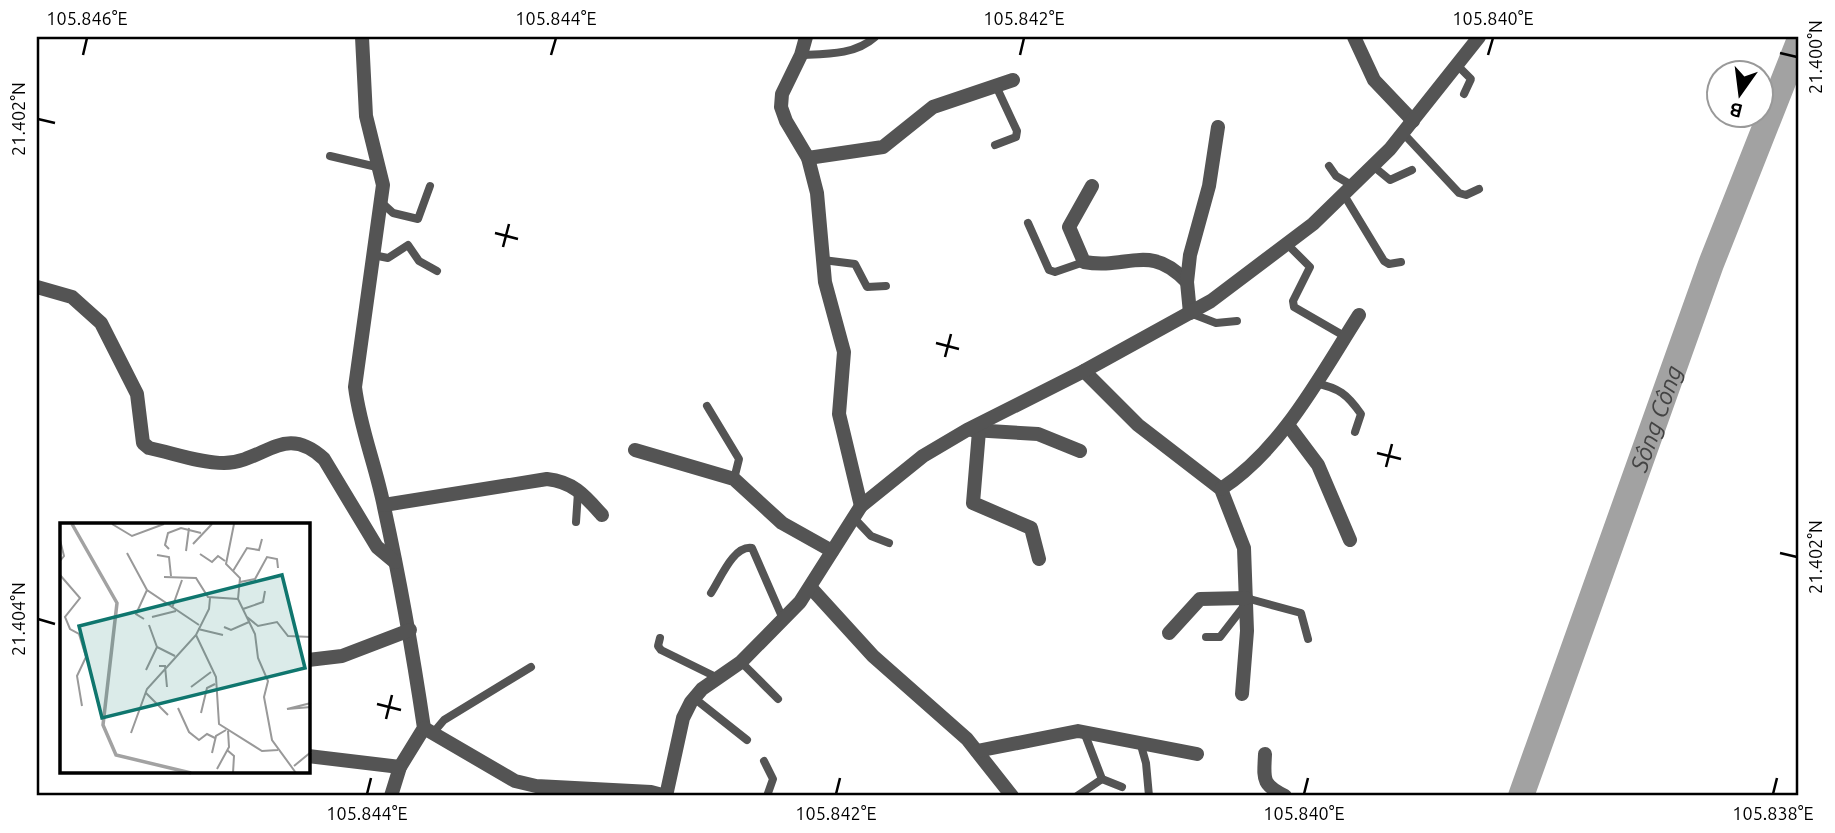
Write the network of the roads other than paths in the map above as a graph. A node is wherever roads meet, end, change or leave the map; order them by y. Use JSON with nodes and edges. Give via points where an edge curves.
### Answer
{"nodes":[{"id":1,"x":362,"y":37,"type":"edge"},
{"id":2,"x":806,"y":37,"type":"edge"},
{"id":3,"x":875,"y":37,"type":"edge"},
{"id":4,"x":1354,"y":37,"type":"edge"},
{"id":5,"x":1479,"y":37,"type":"edge"},
{"id":6,"x":801,"y":55,"type":"junction"},
{"id":7,"x":1457,"y":65,"type":"junction"},
{"id":8,"x":1013,"y":80,"type":"dead end"},
{"id":9,"x":996,"y":86,"type":"junction"},
{"id":10,"x":1464,"y":94,"type":"dead end"},
{"id":11,"x":1413,"y":121,"type":"junction"},
{"id":12,"x":1218,"y":127,"type":"dead end"},
{"id":13,"x":1403,"y":133,"type":"junction"},
{"id":14,"x":995,"y":145,"type":"dead end"},
{"id":15,"x":330,"y":156,"type":"dead end"},
{"id":16,"x":808,"y":158,"type":"junction"},
{"id":17,"x":1329,"y":166,"type":"dead end"},
{"id":18,"x":1373,"y":166,"type":"junction"},
{"id":19,"x":381,"y":168,"type":"junction"},
{"id":20,"x":1412,"y":170,"type":"dead end"},
{"id":21,"x":430,"y":186,"type":"dead end"},
{"id":22,"x":1092,"y":187,"type":"dead end"},
{"id":23,"x":1479,"y":189,"type":"dead end"},
{"id":24,"x":1349,"y":190,"type":"junction"},
{"id":25,"x":381,"y":202,"type":"junction"},
{"id":26,"x":1028,"y":223,"type":"dead end"},
{"id":27,"x":1287,"y":244,"type":"junction"},
{"id":28,"x":373,"y":255,"type":"junction"},
{"id":29,"x":823,"y":260,"type":"junction"},
{"id":30,"x":1084,"y":262,"type":"junction"},
{"id":31,"x":1401,"y":262,"type":"dead end"},
{"id":32,"x":438,"y":271,"type":"dead end"},
{"id":33,"x":1187,"y":282,"type":"junction"},
{"id":34,"x":886,"y":286,"type":"dead end"},
{"id":35,"x":37,"y":287,"type":"edge"},
{"id":36,"x":1190,"y":313,"type":"junction"},
{"id":37,"x":1359,"y":315,"type":"dead end"},
{"id":38,"x":1237,"y":321,"type":"dead end"},
{"id":39,"x":1346,"y":337,"type":"junction"},
{"id":40,"x":1084,"y":371,"type":"junction"},
{"id":41,"x":1315,"y":383,"type":"junction"},
{"id":42,"x":707,"y":406,"type":"dead end"},
{"id":43,"x":1288,"y":425,"type":"junction"},
{"id":44,"x":973,"y":430,"type":"junction"},
{"id":45,"x":1355,"y":432,"type":"dead end"},
{"id":46,"x":635,"y":450,"type":"dead end"},
{"id":47,"x":1080,"y":451,"type":"dead end"},
{"id":48,"x":734,"y":479,"type":"junction"},
{"id":49,"x":578,"y":489,"type":"junction"},
{"id":50,"x":1222,"y":489,"type":"junction"},
{"id":51,"x":384,"y":505,"type":"junction"},
{"id":52,"x":857,"y":511,"type":"junction"},
{"id":53,"x":602,"y":515,"type":"dead end"},
{"id":54,"x":576,"y":522,"type":"dead end"},
{"id":55,"x":1350,"y":540,"type":"dead end"},
{"id":56,"x":889,"y":544,"type":"dead end"},
{"id":57,"x":832,"y":551,"type":"junction"},
{"id":58,"x":1039,"y":558,"type":"dead end"},
{"id":59,"x":395,"y":562,"type":"junction"},
{"id":60,"x":811,"y":588,"type":"junction"},
{"id":61,"x":711,"y":593,"type":"dead end"},
{"id":62,"x":1246,"y":601,"type":"junction"},
{"id":63,"x":783,"y":619,"type":"junction"},
{"id":64,"x":410,"y":630,"type":"junction"},
{"id":65,"x":1168,"y":633,"type":"dead end"},
{"id":66,"x":1206,"y":637,"type":"dead end"},
{"id":67,"x":660,"y":638,"type":"dead end"},
{"id":68,"x":1308,"y":639,"type":"dead end"},
{"id":69,"x":310,"y":660,"type":"edge"},
{"id":70,"x":741,"y":662,"type":"junction"},
{"id":71,"x":531,"y":667,"type":"dead end"},
{"id":72,"x":718,"y":678,"type":"junction"},
{"id":73,"x":1242,"y":694,"type":"dead end"},
{"id":74,"x":694,"y":698,"type":"junction"},
{"id":75,"x":778,"y":699,"type":"dead end"},
{"id":76,"x":429,"y":731,"type":"junction"},
{"id":77,"x":1084,"y":732,"type":"junction"},
{"id":78,"x":747,"y":740,"type":"dead end"},
{"id":79,"x":1140,"y":742,"type":"junction"},
{"id":80,"x":978,"y":751,"type":"junction"},
{"id":81,"x":1197,"y":754,"type":"dead end"},
{"id":82,"x":1265,"y":754,"type":"dead end"},
{"id":83,"x":310,"y":756,"type":"edge"},
{"id":84,"x":764,"y":761,"type":"dead end"},
{"id":85,"x":400,"y":767,"type":"junction"},
{"id":86,"x":1102,"y":779,"type":"junction"},
{"id":87,"x":1122,"y":787,"type":"dead end"},
{"id":88,"x":1008,"y":794,"type":"edge"},
{"id":89,"x":391,"y":796,"type":"edge"},
{"id":90,"x":666,"y":796,"type":"edge"},
{"id":91,"x":767,"y":796,"type":"edge"},
{"id":92,"x":1077,"y":796,"type":"edge"},
{"id":93,"x":1149,"y":796,"type":"edge"},
{"id":94,"x":1285,"y":796,"type":"edge"}],
"edges":[{"from":1,"to":19,"type":"street","via":[[366,116]]},
{"from":2,"to":6,"type":"street"},
{"from":3,"to":6,"type":"lane","via":[[841,52]]},
{"from":4,"to":11,"type":"street","via":[[1374,80]]},
{"from":5,"to":7,"type":"street"},
{"from":6,"to":16,"type":"street","via":[[782,94],[781,107]]},
{"from":7,"to":10,"type":"lane","via":[[1471,79]]},
{"from":7,"to":11,"type":"street"},
{"from":8,"to":9,"type":"street"},
{"from":9,"to":14,"type":"lane","via":[[1017,131],[1016,137]]},
{"from":9,"to":16,"type":"street","via":[[933,107],[883,148]]},
{"from":11,"to":13,"type":"street"},
{"from":12,"to":33,"type":"street"},
{"from":13,"to":18,"type":"street"},
{"from":13,"to":23,"type":"lane","via":[[1459,193]]},
{"from":15,"to":19,"type":"lane"},
{"from":16,"to":29,"type":"street","via":[[817,192]]},
{"from":17,"to":24,"type":"lane"},
{"from":18,"to":20,"type":"lane","via":[[1390,180]]},
{"from":18,"to":24,"type":"street"},
{"from":19,"to":25,"type":"street"},
{"from":21,"to":25,"type":"lane","via":[[418,219],[393,213]]},
{"from":22,"to":30,"type":"street","via":[[1069,227]]},
{"from":24,"to":27,"type":"street"},
{"from":24,"to":31,"type":"lane","via":[[1384,261]]},
{"from":25,"to":28,"type":"street"},
{"from":26,"to":30,"type":"lane","via":[[1049,270]]},
{"from":27,"to":36,"type":"street"},
{"from":27,"to":39,"type":"lane","via":[[1310,267],[1294,307]]},
{"from":28,"to":32,"type":"lane","via":[[388,258],[408,245],[419,261]]},
{"from":28,"to":51,"type":"street","via":[[355,387]]},
{"from":29,"to":34,"type":"lane","via":[[855,264],[867,287]]},
{"from":29,"to":52,"type":"street","via":[[844,352],[839,414]]},
{"from":30,"to":33,"type":"street","via":[[1102,265],[1150,258],[1175,269]]},
{"from":33,"to":36,"type":"street"},
{"from":35,"to":59,"type":"street","via":[[72,298],[102,323],[137,394],[143,443],[149,448],[218,463],[289,442],[313,450],[324,459],[377,547]]},
{"from":36,"to":38,"type":"lane","via":[[1216,323]]},
{"from":36,"to":40,"type":"street"},
{"from":37,"to":39,"type":"street"},
{"from":39,"to":41,"type":"street"},
{"from":40,"to":44,"type":"street"},
{"from":40,"to":50,"type":"street","via":[[1138,425]]},
{"from":41,"to":43,"type":"street"},
{"from":41,"to":45,"type":"lane","via":[[1347,394],[1361,414]]},
{"from":42,"to":48,"type":"lane","via":[[739,459]]},
{"from":43,"to":50,"type":"street"},
{"from":43,"to":55,"type":"street","via":[[1317,461]]},
{"from":44,"to":47,"type":"street","via":[[1038,434]]},
{"from":44,"to":52,"type":"street","via":[[923,456]]},
{"from":44,"to":58,"type":"street","via":[[973,503],[1031,528]]},
{"from":46,"to":48,"type":"street"},
{"from":48,"to":57,"type":"street","via":[[782,523]]},
{"from":49,"to":51,"type":"street","via":[[563,481],[547,480]]},
{"from":49,"to":53,"type":"street"},
{"from":49,"to":54,"type":"lane"},
{"from":50,"to":62,"type":"street","via":[[1244,548]]},
{"from":51,"to":59,"type":"street"},
{"from":52,"to":56,"type":"lane","via":[[871,536]]},
{"from":52,"to":57,"type":"street"},
{"from":57,"to":60,"type":"street"},
{"from":59,"to":64,"type":"street"},
{"from":60,"to":63,"type":"street"},
{"from":60,"to":80,"type":"street","via":[[873,656]]},
{"from":61,"to":63,"type":"lane","via":[[737,552],[752,548]]},
{"from":62,"to":65,"type":"street","via":[[1200,599]]},
{"from":62,"to":66,"type":"lane","via":[[1220,637]]},
{"from":62,"to":68,"type":"lane","via":[[1301,613]]},
{"from":62,"to":73,"type":"street"},
{"from":63,"to":70,"type":"street"},
{"from":64,"to":69,"type":"street","via":[[342,656]]},
{"from":64,"to":76,"type":"street"},
{"from":67,"to":72,"type":"lane","via":[[657,646],[661,650]]},
{"from":70,"to":72,"type":"street"},
{"from":70,"to":75,"type":"lane"},
{"from":71,"to":76,"type":"lane"},
{"from":72,"to":74,"type":"street"},
{"from":74,"to":78,"type":"lane"},
{"from":74,"to":90,"type":"street","via":[[683,718]]},
{"from":76,"to":85,"type":"street"},
{"from":76,"to":90,"type":"street","via":[[515,781]]},
{"from":77,"to":79,"type":"street"},
{"from":77,"to":80,"type":"street","via":[[1063,732]]},
{"from":77,"to":86,"type":"lane"},
{"from":79,"to":81,"type":"street"},
{"from":79,"to":93,"type":"lane"},
{"from":80,"to":88,"type":"street"},
{"from":82,"to":94,"type":"street","via":[[1265,780],[1269,788]]},
{"from":83,"to":85,"type":"street"},
{"from":84,"to":91,"type":"lane","via":[[773,779]]},
{"from":85,"to":89,"type":"street"},
{"from":86,"to":87,"type":"lane"},
{"from":86,"to":92,"type":"lane"}]}
